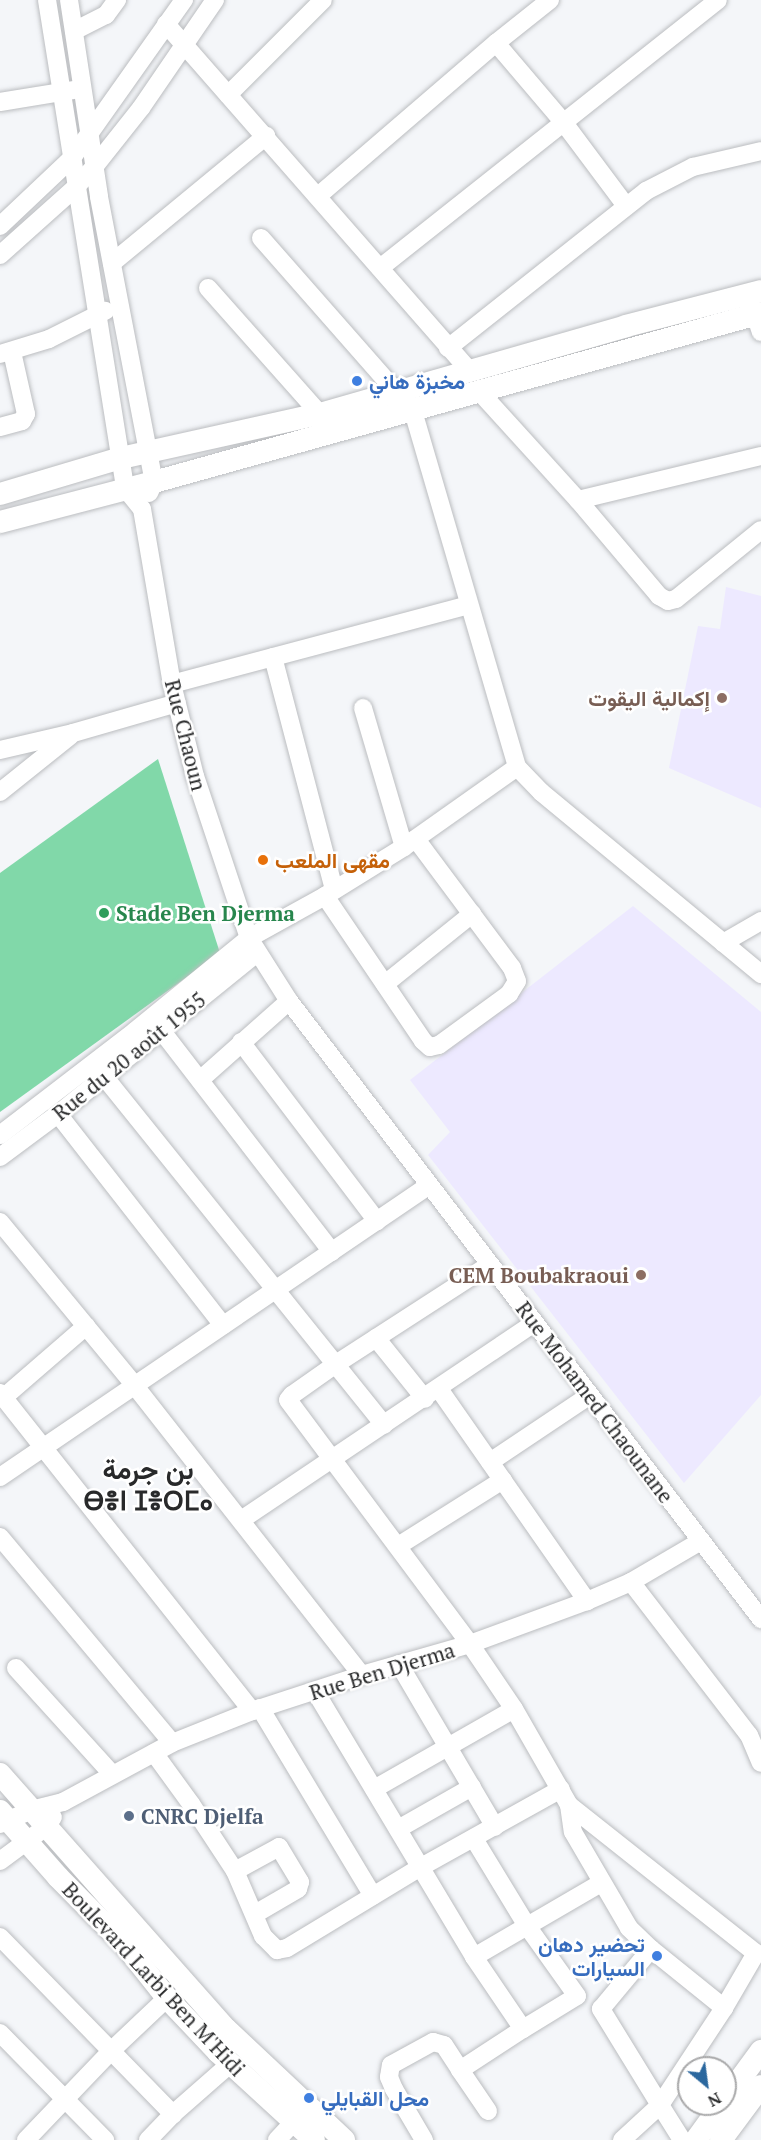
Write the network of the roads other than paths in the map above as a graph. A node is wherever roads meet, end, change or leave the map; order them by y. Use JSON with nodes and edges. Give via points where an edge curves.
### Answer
{"nodes":[{"id":1,"x":47,"y":0,"type":"edge"},
{"id":2,"x":69,"y":0,"type":"edge"},
{"id":3,"x":117,"y":0,"type":"edge"},
{"id":4,"x":184,"y":0,"type":"edge"},
{"id":5,"x":215,"y":0,"type":"edge"},
{"id":6,"x":323,"y":0,"type":"edge"},
{"id":7,"x":550,"y":0,"type":"edge"},
{"id":8,"x":718,"y":0,"type":"edge"},
{"id":9,"x":166,"y":24,"type":"junction"},
{"id":10,"x":74,"y":31,"type":"junction"},
{"id":11,"x":496,"y":43,"type":"junction"},
{"id":12,"x":184,"y":45,"type":"junction"},
{"id":13,"x":84,"y":88,"type":"junction"},
{"id":14,"x":64,"y":91,"type":"junction"},
{"id":15,"x":228,"y":95,"type":"junction"},
{"id":16,"x":0,"y":102,"type":"edge"},
{"id":17,"x":564,"y":123,"type":"junction"},
{"id":18,"x":90,"y":134,"type":"junction"},
{"id":19,"x":266,"y":136,"type":"junction"},
{"id":20,"x":761,"y":151,"type":"edge"},
{"id":21,"x":72,"y":158,"type":"junction"},
{"id":22,"x":95,"y":166,"type":"junction"},
{"id":23,"x":76,"y":188,"type":"junction"},
{"id":24,"x":318,"y":196,"type":"junction"},
{"id":25,"x":626,"y":206,"type":"junction"},
{"id":26,"x":0,"y":226,"type":"edge"},
{"id":27,"x":261,"y":238,"type":"dead end"},
{"id":28,"x":0,"y":255,"type":"edge"},
{"id":29,"x":112,"y":263,"type":"junction"},
{"id":30,"x":380,"y":268,"type":"junction"},
{"id":31,"x":208,"y":288,"type":"dead end"},
{"id":32,"x":761,"y":291,"type":"edge"},
{"id":33,"x":120,"y":303,"type":"junction"},
{"id":34,"x":96,"y":315,"type":"junction"},
{"id":35,"x":759,"y":320,"type":"edge"},
{"id":36,"x":448,"y":348,"type":"junction"},
{"id":37,"x":6,"y":353,"type":"edge"},
{"id":38,"x":469,"y":370,"type":"junction"},
{"id":39,"x":479,"y":392,"type":"junction"},
{"id":40,"x":397,"y":393,"type":"junction"},
{"id":41,"x":413,"y":411,"type":"junction"},
{"id":42,"x":320,"y":414,"type":"junction"},
{"id":43,"x":0,"y":427,"type":"edge"},
{"id":44,"x":150,"y":453,"type":"junction"},
{"id":45,"x":761,"y":456,"type":"edge"},
{"id":46,"x":121,"y":458,"type":"junction"},
{"id":47,"x":154,"y":482,"type":"junction"},
{"id":48,"x":125,"y":488,"type":"junction"},
{"id":49,"x":0,"y":494,"type":"edge"},
{"id":50,"x":578,"y":500,"type":"junction"},
{"id":51,"x":142,"y":509,"type":"junction"},
{"id":52,"x":0,"y":522,"type":"edge"},
{"id":53,"x":761,"y":530,"type":"edge"},
{"id":54,"x":469,"y":604,"type":"junction"},
{"id":55,"x":273,"y":657,"type":"junction"},
{"id":56,"x":172,"y":684,"type":"junction"},
{"id":57,"x":177,"y":703,"type":"junction"},
{"id":58,"x":363,"y":708,"type":"dead end"},
{"id":59,"x":74,"y":734,"type":"junction"},
{"id":60,"x":0,"y":750,"type":"edge"},
{"id":61,"x":517,"y":767,"type":"junction"},
{"id":62,"x":0,"y":792,"type":"edge"},
{"id":63,"x":410,"y":843,"type":"junction"},
{"id":64,"x":330,"y":893,"type":"junction"},
{"id":65,"x":472,"y":914,"type":"junction"},
{"id":66,"x":761,"y":921,"type":"edge"},
{"id":67,"x":723,"y":943,"type":"junction"},
{"id":68,"x":253,"y":946,"type":"junction"},
{"id":69,"x":761,"y":974,"type":"edge"},
{"id":70,"x":384,"y":984,"type":"junction"},
{"id":71,"x":289,"y":1001,"type":"junction"},
{"id":72,"x":161,"y":1030,"type":"junction"},
{"id":73,"x":241,"y":1042,"type":"junction"},
{"id":74,"x":99,"y":1070,"type":"junction"},
{"id":75,"x":200,"y":1080,"type":"junction"},
{"id":76,"x":58,"y":1114,"type":"junction"},
{"id":77,"x":0,"y":1135,"type":"edge"},
{"id":78,"x":0,"y":1157,"type":"edge"},
{"id":79,"x":428,"y":1186,"type":"junction"},
{"id":80,"x":377,"y":1221,"type":"junction"},
{"id":81,"x":0,"y":1222,"type":"edge"},
{"id":82,"x":332,"y":1252,"type":"junction"},
{"id":83,"x":489,"y":1265,"type":"junction"},
{"id":84,"x":278,"y":1289,"type":"junction"},
{"id":85,"x":534,"y":1323,"type":"junction"},
{"id":86,"x":223,"y":1325,"type":"junction"},
{"id":87,"x":86,"y":1326,"type":"junction"},
{"id":88,"x":376,"y":1338,"type":"junction"},
{"id":89,"x":336,"y":1364,"type":"junction"},
{"id":90,"x":135,"y":1386,"type":"junction"},
{"id":91,"x":432,"y":1394,"type":"junction"},
{"id":92,"x":590,"y":1395,"type":"junction"},
{"id":93,"x":2,"y":1396,"type":"edge"},
{"id":94,"x":384,"y":1425,"type":"junction"},
{"id":95,"x":44,"y":1449,"type":"junction"},
{"id":96,"x":334,"y":1459,"type":"junction"},
{"id":97,"x":490,"y":1462,"type":"junction"},
{"id":98,"x":0,"y":1477,"type":"edge"},
{"id":99,"x":503,"y":1480,"type":"junction"},
{"id":100,"x":241,"y":1520,"type":"junction"},
{"id":101,"x":0,"y":1537,"type":"edge"},
{"id":102,"x":701,"y":1541,"type":"junction"},
{"id":103,"x":398,"y":1546,"type":"junction"},
{"id":104,"x":631,"y":1582,"type":"junction"},
{"id":105,"x":587,"y":1601,"type":"junction"},
{"id":106,"x":761,"y":1620,"type":"edge"},
{"id":107,"x":470,"y":1644,"type":"junction"},
{"id":108,"x":399,"y":1664,"type":"junction"},
{"id":109,"x":16,"y":1668,"type":"dead end"},
{"id":110,"x":362,"y":1675,"type":"junction"},
{"id":111,"x":315,"y":1691,"type":"junction"},
{"id":112,"x":514,"y":1709,"type":"junction"},
{"id":113,"x":256,"y":1710,"type":"junction"},
{"id":114,"x":172,"y":1743,"type":"junction"},
{"id":115,"x":447,"y":1746,"type":"junction"},
{"id":116,"x":154,"y":1753,"type":"junction"},
{"id":117,"x":761,"y":1763,"type":"edge"},
{"id":118,"x":0,"y":1774,"type":"edge"},
{"id":119,"x":113,"y":1775,"type":"junction"},
{"id":120,"x":472,"y":1787,"type":"junction"},
{"id":121,"x":374,"y":1788,"type":"junction"},
{"id":122,"x":565,"y":1797,"type":"junction"},
{"id":123,"x":63,"y":1802,"type":"junction"},
{"id":124,"x":31,"y":1810,"type":"junction"},
{"id":125,"x":2,"y":1818,"type":"edge"},
{"id":126,"x":46,"y":1827,"type":"junction"},
{"id":127,"x":495,"y":1827,"type":"junction"},
{"id":128,"x":398,"y":1829,"type":"junction"},
{"id":129,"x":474,"y":1839,"type":"junction"},
{"id":130,"x":25,"y":1841,"type":"junction"},
{"id":131,"x":0,"y":1861,"type":"edge"},
{"id":132,"x":421,"y":1867,"type":"junction"},
{"id":133,"x":235,"y":1871,"type":"junction"},
{"id":134,"x":601,"y":1883,"type":"junction"},
{"id":135,"x":373,"y":1896,"type":"junction"},
{"id":136,"x":255,"y":1914,"type":"junction"},
{"id":137,"x":527,"y":1926,"type":"junction"},
{"id":138,"x":0,"y":1937,"type":"edge"},
{"id":139,"x":651,"y":1949,"type":"junction"},
{"id":140,"x":474,"y":1957,"type":"junction"},
{"id":141,"x":577,"y":1996,"type":"junction"},
{"id":142,"x":167,"y":1998,"type":"junction"},
{"id":143,"x":724,"y":2008,"type":"junction"},
{"id":144,"x":601,"y":2009,"type":"junction"},
{"id":145,"x":524,"y":2029,"type":"junction"},
{"id":146,"x":0,"y":2033,"type":"edge"},
{"id":147,"x":112,"y":2050,"type":"junction"},
{"id":148,"x":761,"y":2051,"type":"edge"},
{"id":149,"x":231,"y":2063,"type":"junction"},
{"id":150,"x":460,"y":2070,"type":"junction"},
{"id":151,"x":737,"y":2084,"type":"edge"},
{"id":152,"x":761,"y":2086,"type":"edge"},
{"id":153,"x":66,"y":2099,"type":"junction"},
{"id":154,"x":660,"y":2105,"type":"junction"},
{"id":155,"x":488,"y":2111,"type":"dead end"},
{"id":156,"x":173,"y":2114,"type":"junction"},
{"id":157,"x":713,"y":2116,"type":"edge"},
{"id":158,"x":295,"y":2121,"type":"junction"},
{"id":159,"x":26,"y":2140,"type":"edge"},
{"id":160,"x":105,"y":2140,"type":"edge"},
{"id":161,"x":148,"y":2140,"type":"edge"},
{"id":162,"x":277,"y":2140,"type":"edge"},
{"id":163,"x":314,"y":2140,"type":"edge"},
{"id":164,"x":344,"y":2140,"type":"edge"},
{"id":165,"x":424,"y":2140,"type":"edge"},
{"id":166,"x":622,"y":2140,"type":"edge"},
{"id":167,"x":682,"y":2140,"type":"edge"},
{"id":168,"x":696,"y":2140,"type":"edge"},
{"id":169,"x":721,"y":2140,"type":"edge"}],
"edges":[{"from":1,"to":14,"type":"street"},
{"from":2,"to":10,"type":"street"},
{"from":3,"to":10,"type":"street","via":[[106,15]]},
{"from":4,"to":9,"type":"street"},
{"from":5,"to":12,"type":"street"},
{"from":6,"to":15,"type":"street"},
{"from":7,"to":11,"type":"street"},
{"from":8,"to":17,"type":"street"},
{"from":9,"to":12,"type":"street"},
{"from":9,"to":18,"type":"street"},
{"from":10,"to":13,"type":"street"},
{"from":11,"to":17,"type":"street"},
{"from":11,"to":24,"type":"street"},
{"from":12,"to":15,"type":"street"},
{"from":12,"to":22,"type":"street"},
{"from":13,"to":14,"type":"street"},
{"from":13,"to":18,"type":"street"},
{"from":14,"to":16,"type":"street"},
{"from":14,"to":21,"type":"street"},
{"from":15,"to":19,"type":"street"},
{"from":17,"to":25,"type":"street"},
{"from":17,"to":30,"type":"street"},
{"from":18,"to":21,"type":"street"},
{"from":18,"to":22,"type":"street"},
{"from":19,"to":24,"type":"street"},
{"from":19,"to":29,"type":"street"},
{"from":20,"to":25,"type":"street","via":[[683,171],[664,179]]},
{"from":21,"to":23,"type":"street"},
{"from":21,"to":26,"type":"street"},
{"from":22,"to":23,"type":"street"},
{"from":22,"to":29,"type":"street"},
{"from":23,"to":28,"type":"street"},
{"from":23,"to":34,"type":"street"},
{"from":24,"to":30,"type":"street"},
{"from":25,"to":36,"type":"street"},
{"from":27,"to":40,"type":"street"},
{"from":29,"to":33,"type":"street"},
{"from":30,"to":36,"type":"street"},
{"from":31,"to":42,"type":"street"},
{"from":32,"to":38,"type":"main road"},
{"from":33,"to":34,"type":"street"},
{"from":33,"to":44,"type":"street"},
{"from":34,"to":37,"type":"street","via":[[49,339]]},
{"from":34,"to":46,"type":"street"},
{"from":35,"to":39,"type":"main road"},
{"from":36,"to":38,"type":"street"},
{"from":37,"to":43,"type":"street","via":[[26,414],[22,421]]},
{"from":38,"to":40,"type":"main road"},
{"from":39,"to":41,"type":"main road"},
{"from":39,"to":50,"type":"street"},
{"from":40,"to":41,"type":"street"},
{"from":40,"to":42,"type":"main road"},
{"from":41,"to":47,"type":"main road"},
{"from":41,"to":54,"type":"street"},
{"from":42,"to":44,"type":"main road"},
{"from":44,"to":46,"type":"main road"},
{"from":44,"to":47,"type":"street"},
{"from":45,"to":50,"type":"street"},
{"from":46,"to":48,"type":"street"},
{"from":46,"to":49,"type":"main road"},
{"from":47,"to":48,"type":"main road"},
{"from":47,"to":51,"type":"street"},
{"from":48,"to":51,"type":"street","name":"Rue Chaoun"},
{"from":48,"to":52,"type":"main road"},
{"from":50,"to":53,"type":"street","via":[[659,596],[668,601],[692,587]]},
{"from":51,"to":56,"type":"street","name":"Rue Chaoun"},
{"from":54,"to":55,"type":"street"},
{"from":54,"to":61,"type":"street"},
{"from":55,"to":56,"type":"street"},
{"from":55,"to":64,"type":"street"},
{"from":56,"to":57,"type":"street","name":"Rue Chaoun"},
{"from":57,"to":59,"type":"street"},
{"from":57,"to":68,"type":"street","name":"Rue Chaoun","via":[[208,817]]},
{"from":58,"to":63,"type":"street"},
{"from":59,"to":60,"type":"street"},
{"from":59,"to":62,"type":"street"},
{"from":61,"to":63,"type":"street"},
{"from":61,"to":67,"type":"street","via":[[541,792]]},
{"from":63,"to":64,"type":"street"},
{"from":63,"to":65,"type":"street"},
{"from":64,"to":68,"type":"street"},
{"from":64,"to":70,"type":"street"},
{"from":65,"to":70,"type":"street"},
{"from":65,"to":70,"type":"street","via":[[512,968],[517,981],[509,994],[439,1045],[430,1047]]},
{"from":66,"to":67,"type":"street"},
{"from":67,"to":69,"type":"street"},
{"from":68,"to":71,"type":"street","name":"Rue Mohamed Chaounane"},
{"from":68,"to":72,"type":"street","name":"Rue du 20 août 1955"},
{"from":68,"to":74,"type":"street","name":"Rue du 20 août 1955"},
{"from":71,"to":73,"type":"street"},
{"from":71,"to":79,"type":"street","name":"Rue Mohamed Chaounane"},
{"from":72,"to":74,"type":"street","name":"Rue du 20 août 1955"},
{"from":72,"to":75,"type":"street"},
{"from":73,"to":75,"type":"street"},
{"from":73,"to":80,"type":"street"},
{"from":74,"to":76,"type":"street","name":"Rue du 20 août 1955"},
{"from":74,"to":77,"type":"street","name":"Rue du 20 août 1955"},
{"from":74,"to":84,"type":"street"},
{"from":75,"to":82,"type":"street"},
{"from":76,"to":78,"type":"street","name":"Rue du 20 août 1955"},
{"from":76,"to":86,"type":"street"},
{"from":79,"to":80,"type":"street"},
{"from":79,"to":83,"type":"street","name":"Rue Mohamed Chaounane"},
{"from":80,"to":82,"type":"street"},
{"from":81,"to":87,"type":"street"},
{"from":82,"to":84,"type":"street"},
{"from":83,"to":85,"type":"street","name":"Rue Mohamed Chaounane"},
{"from":83,"to":88,"type":"street"},
{"from":84,"to":86,"type":"street"},
{"from":84,"to":89,"type":"street"},
{"from":85,"to":91,"type":"street"},
{"from":85,"to":92,"type":"street","name":"Rue Mohamed Chaounane"},
{"from":86,"to":90,"type":"street"},
{"from":87,"to":90,"type":"street"},
{"from":87,"to":93,"type":"street"},
{"from":88,"to":89,"type":"street"},
{"from":88,"to":91,"type":"street"},
{"from":89,"to":94,"type":"street"},
{"from":89,"to":96,"type":"street","via":[[288,1400]]},
{"from":90,"to":95,"type":"street"},
{"from":90,"to":100,"type":"street"},
{"from":91,"to":94,"type":"street"},
{"from":91,"to":97,"type":"street"},
{"from":92,"to":97,"type":"street"},
{"from":92,"to":102,"type":"street","name":"Rue Mohamed Chaounane"},
{"from":93,"to":95,"type":"street"},
{"from":94,"to":96,"type":"street"},
{"from":95,"to":98,"type":"street"},
{"from":95,"to":113,"type":"street"},
{"from":96,"to":100,"type":"street"},
{"from":96,"to":103,"type":"street"},
{"from":97,"to":99,"type":"street"},
{"from":99,"to":103,"type":"street"},
{"from":99,"to":105,"type":"street"},
{"from":100,"to":110,"type":"street"},
{"from":101,"to":114,"type":"street"},
{"from":102,"to":104,"type":"street","name":"Rue Ben Djerma"},
{"from":102,"to":106,"type":"street","name":"Rue Mohamed Chaounane"},
{"from":103,"to":107,"type":"street"},
{"from":104,"to":105,"type":"street","name":"Rue Ben Djerma"},
{"from":104,"to":117,"type":"street","via":[[749,1735]]},
{"from":105,"to":107,"type":"street","name":"Rue Ben Djerma"},
{"from":107,"to":108,"type":"street","name":"Rue Ben Djerma"},
{"from":107,"to":112,"type":"street"},
{"from":108,"to":110,"type":"street","name":"Rue Ben Djerma"},
{"from":108,"to":115,"type":"street"},
{"from":109,"to":119,"type":"street"},
{"from":110,"to":111,"type":"street","name":"Rue Ben Djerma"},
{"from":111,"to":113,"type":"street","name":"Rue Ben Djerma"},
{"from":111,"to":121,"type":"street"},
{"from":112,"to":115,"type":"street"},
{"from":112,"to":122,"type":"street"},
{"from":113,"to":114,"type":"street","name":"Rue Ben Djerma"},
{"from":113,"to":135,"type":"street"},
{"from":114,"to":116,"type":"street","name":"Rue Ben Djerma"},
{"from":115,"to":120,"type":"street"},
{"from":115,"to":121,"type":"street"},
{"from":116,"to":119,"type":"street","name":"Rue Ben Djerma"},
{"from":116,"to":133,"type":"street"},
{"from":118,"to":124,"type":"main road"},
{"from":119,"to":123,"type":"street","name":"Rue Ben Djerma"},
{"from":120,"to":127,"type":"street"},
{"from":120,"to":128,"type":"street"},
{"from":121,"to":128,"type":"street"},
{"from":122,"to":127,"type":"street"},
{"from":122,"to":134,"type":"street","via":[[573,1832]]},
{"from":122,"to":143,"type":"street","via":[[756,1953]]},
{"from":123,"to":124,"type":"street","name":"Rue Ben Djerma"},
{"from":123,"to":126,"type":"street","name":"Rue Ben Djerma"},
{"from":124,"to":125,"type":"street","name":"Rue Ben Djerma"},
{"from":124,"to":126,"type":"main road"},
{"from":125,"to":130,"type":"main road","name":"Boulevard Larbi Ben M'Hidi"},
{"from":126,"to":130,"type":"street"},
{"from":126,"to":164,"type":"main road","via":[[226,2029]]},
{"from":127,"to":129,"type":"street"},
{"from":128,"to":132,"type":"street"},
{"from":129,"to":132,"type":"street"},
{"from":129,"to":137,"type":"street"},
{"from":130,"to":131,"type":"street"},
{"from":130,"to":142,"type":"main road","name":"Boulevard Larbi Ben M'Hidi","via":[[125,1945]]},
{"from":132,"to":135,"type":"street"},
{"from":132,"to":140,"type":"street"},
{"from":133,"to":136,"type":"street"},
{"from":133,"to":136,"type":"street","via":[[279,1847],[300,1882],[298,1889]]},
{"from":134,"to":137,"type":"street"},
{"from":134,"to":139,"type":"street","via":[[630,1928]]},
{"from":135,"to":136,"type":"street","via":[[278,1950],[263,1936]]},
{"from":137,"to":140,"type":"street"},
{"from":137,"to":141,"type":"street"},
{"from":138,"to":147,"type":"street"},
{"from":139,"to":143,"type":"street"},
{"from":139,"to":144,"type":"street"},
{"from":140,"to":145,"type":"street"},
{"from":141,"to":144,"type":"street"},
{"from":141,"to":145,"type":"street"},
{"from":142,"to":147,"type":"street"},
{"from":142,"to":149,"type":"main road","name":"Boulevard Larbi Ben M'Hidi"},
{"from":143,"to":154,"type":"street"},
{"from":144,"to":154,"type":"street"},
{"from":145,"to":150,"type":"street"},
{"from":146,"to":153,"type":"street"},
{"from":147,"to":153,"type":"street"},
{"from":147,"to":156,"type":"street"},
{"from":148,"to":151,"type":"main road"},
{"from":149,"to":156,"type":"street"},
{"from":149,"to":158,"type":"main road","name":"Boulevard Larbi Ben M'Hidi"},
{"from":150,"to":155,"type":"street"},
{"from":150,"to":165,"type":"street","via":[[444,2045],[433,2042],[391,2065],[389,2077],[394,2089]]},
{"from":152,"to":169,"type":"main road"},
{"from":153,"to":159,"type":"street"},
{"from":153,"to":160,"type":"street"},
{"from":154,"to":166,"type":"street"},
{"from":154,"to":167,"type":"street"},
{"from":156,"to":161,"type":"street"},
{"from":157,"to":168,"type":"main road"},
{"from":158,"to":162,"type":"street"},
{"from":158,"to":163,"type":"main road","name":"Boulevard Larbi Ben M'Hidi"}]}
